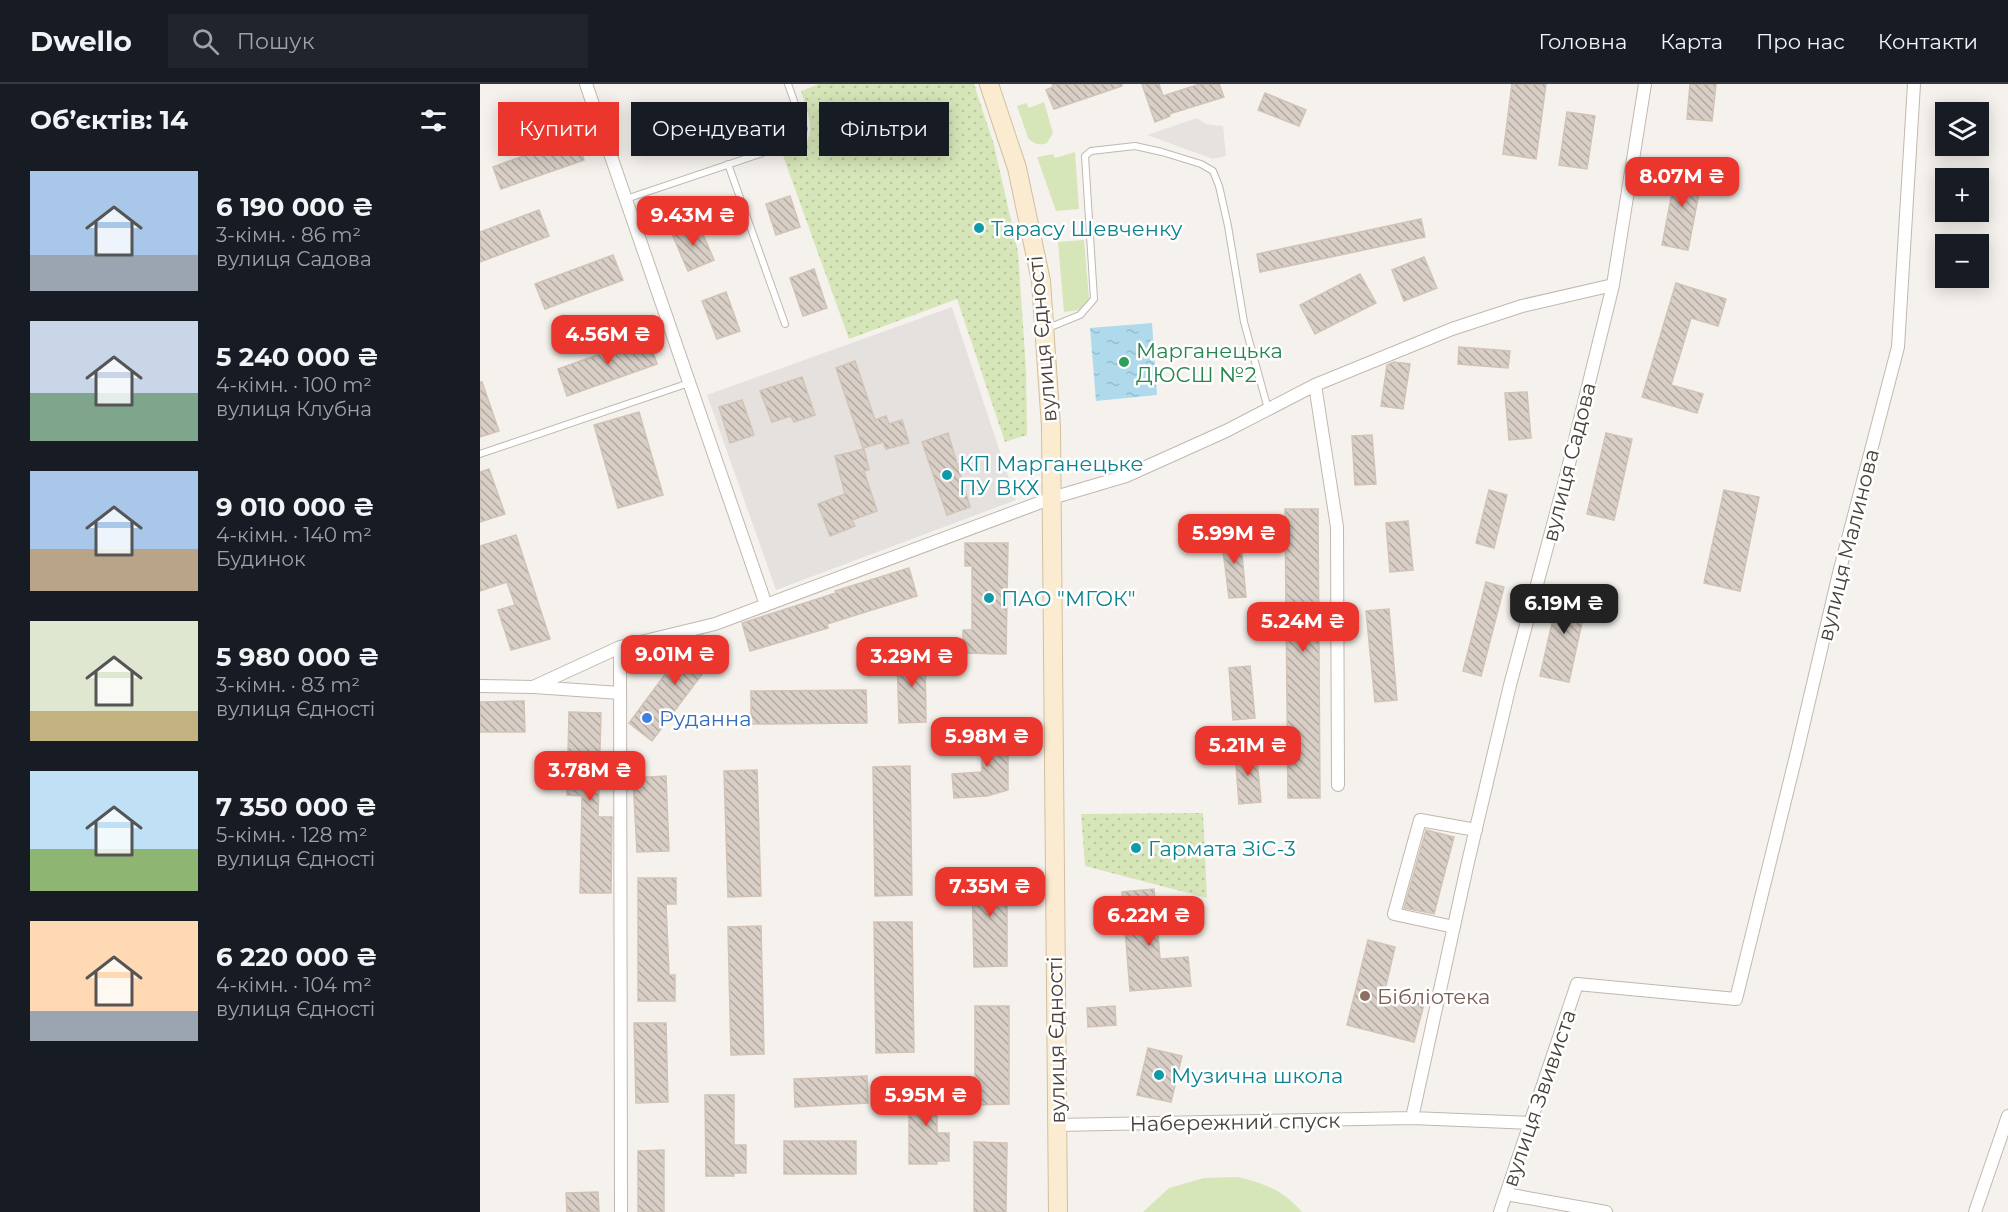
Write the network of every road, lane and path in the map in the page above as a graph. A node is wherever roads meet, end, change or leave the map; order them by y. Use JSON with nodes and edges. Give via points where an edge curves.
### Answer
{"nodes":[{"id":1,"x":586,"y":84,"type":"edge"},
{"id":2,"x":788,"y":84,"type":"edge"},
{"id":3,"x":989,"y":84,"type":"edge"},
{"id":4,"x":1645,"y":84,"type":"edge"},
{"id":5,"x":1914,"y":84,"type":"edge"},
{"id":6,"x":728,"y":164,"type":"junction"},
{"id":7,"x":626,"y":199,"type":"junction"},
{"id":8,"x":1613,"y":285,"type":"junction"},
{"id":9,"x":785,"y":324,"type":"dead end"},
{"id":10,"x":1045,"y":329,"type":"junction"},
{"id":11,"x":689,"y":383,"type":"junction"},
{"id":12,"x":1315,"y":385,"type":"junction"},
{"id":13,"x":1268,"y":409,"type":"junction"},
{"id":14,"x":480,"y":454,"type":"edge"},
{"id":15,"x":1052,"y":498,"type":"junction"},
{"id":16,"x":766,"y":605,"type":"junction"},
{"id":17,"x":620,"y":647,"type":"junction"},
{"id":18,"x":480,"y":686,"type":"edge"},
{"id":19,"x":533,"y":687,"type":"junction"},
{"id":20,"x":620,"y":693,"type":"junction"},
{"id":21,"x":1338,"y":785,"type":"dead end"},
{"id":22,"x":1476,"y":830,"type":"junction"},
{"id":23,"x":1454,"y":927,"type":"junction"},
{"id":24,"x":1577,"y":984,"type":"joint"},
{"id":25,"x":2008,"y":1116,"type":"edge"},
{"id":26,"x":1412,"y":1118,"type":"junction"},
{"id":27,"x":1530,"y":1123,"type":"junction"},
{"id":28,"x":1057,"y":1125,"type":"junction"},
{"id":29,"x":1506,"y":1194,"type":"junction"},
{"id":30,"x":621,"y":1212,"type":"edge"},
{"id":31,"x":1058,"y":1212,"type":"edge"},
{"id":32,"x":1500,"y":1212,"type":"edge"},
{"id":33,"x":1606,"y":1212,"type":"edge"},
{"id":34,"x":1975,"y":1212,"type":"edge"}],
"edges":[{"from":1,"to":7,"type":"street"},
{"from":2,"to":6,"type":"lane","via":[[804,129],[798,141]]},
{"from":3,"to":10,"type":"street","name":"вулиця Єдності","via":[[1017,168],[1041,281]]},
{"from":4,"to":8,"type":"street","name":"вулиця Садова"},
{"from":5,"to":24,"type":"street","name":"вулиця Малинова","via":[[1898,347],[1736,999]]},
{"from":6,"to":7,"type":"lane"},
{"from":6,"to":9,"type":"lane"},
{"from":7,"to":11,"type":"street"},
{"from":8,"to":12,"type":"street","via":[[1522,306],[1452,329]]},
{"from":8,"to":22,"type":"street","name":"вулиця Садова"},
{"from":10,"to":13,"type":"lane","via":[[1080,315],[1094,299],[1084,156],[1091,151],[1135,146],[1201,164],[1213,171],[1220,186],[1244,322]]},
{"from":10,"to":15,"type":"street","name":"вулиця Єдності"},
{"from":11,"to":14,"type":"lane"},
{"from":11,"to":16,"type":"street"},
{"from":12,"to":13,"type":"street"},
{"from":12,"to":21,"type":"street","via":[[1337,527]]},
{"from":13,"to":15,"type":"street","via":[[1126,476]]},
{"from":15,"to":16,"type":"street"},
{"from":15,"to":28,"type":"street","name":"вулиця Єдності"},
{"from":16,"to":17,"type":"street","via":[[715,624]]},
{"from":17,"to":19,"type":"street"},
{"from":17,"to":20,"type":"street"},
{"from":18,"to":19,"type":"street"},
{"from":19,"to":20,"type":"street"},
{"from":20,"to":30,"type":"street"},
{"from":22,"to":23,"type":"street","name":"вулиця Садова"},
{"from":22,"to":23,"type":"street","via":[[1420,820],[1394,914]]},
{"from":23,"to":26,"type":"street","name":"вулиця Садова"},
{"from":24,"to":27,"type":"street","name":"вулиця Звивиста"},
{"from":25,"to":34,"type":"street"},
{"from":26,"to":27,"type":"street","name":"Набережний спуск"},
{"from":26,"to":28,"type":"street","name":"Набережний спуск"},
{"from":27,"to":29,"type":"street","name":"вулиця Звивиста"},
{"from":28,"to":31,"type":"street","name":"вулиця Єдності"},
{"from":29,"to":32,"type":"street","name":"вулиця Звивиста"},
{"from":29,"to":33,"type":"street"}]}
